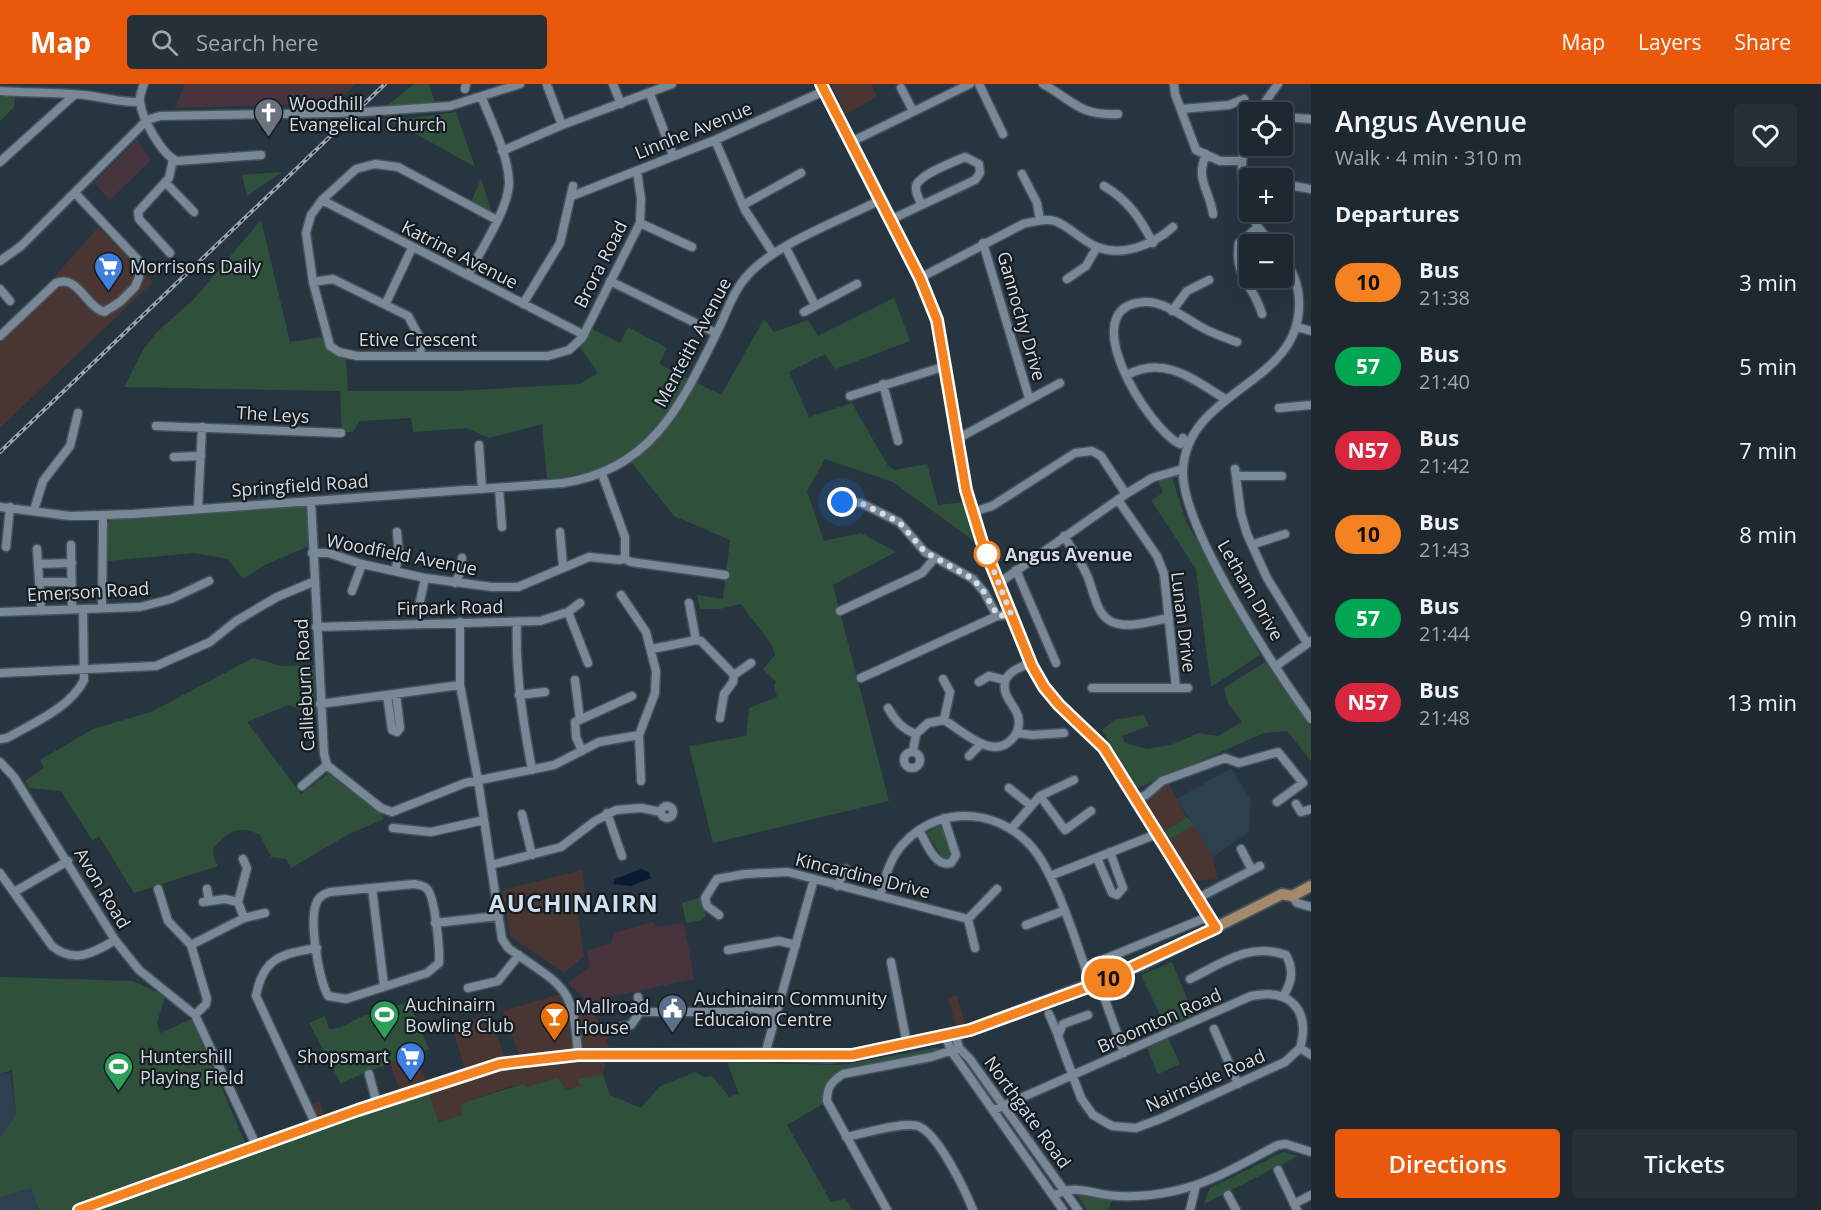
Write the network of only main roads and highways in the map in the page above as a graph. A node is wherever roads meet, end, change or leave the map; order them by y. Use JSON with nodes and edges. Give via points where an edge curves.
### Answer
{"nodes":[{"id":1,"x":1311,"y":886,"type":"edge"},
{"id":2,"x":79,"y":1210,"type":"edge"}],
"edges":[{"from":1,"to":2,"type":"main road","via":[[1292,896],[1282,894],[1091,986],[950,1035],[844,1056],[578,1055],[500,1064]]}]}
